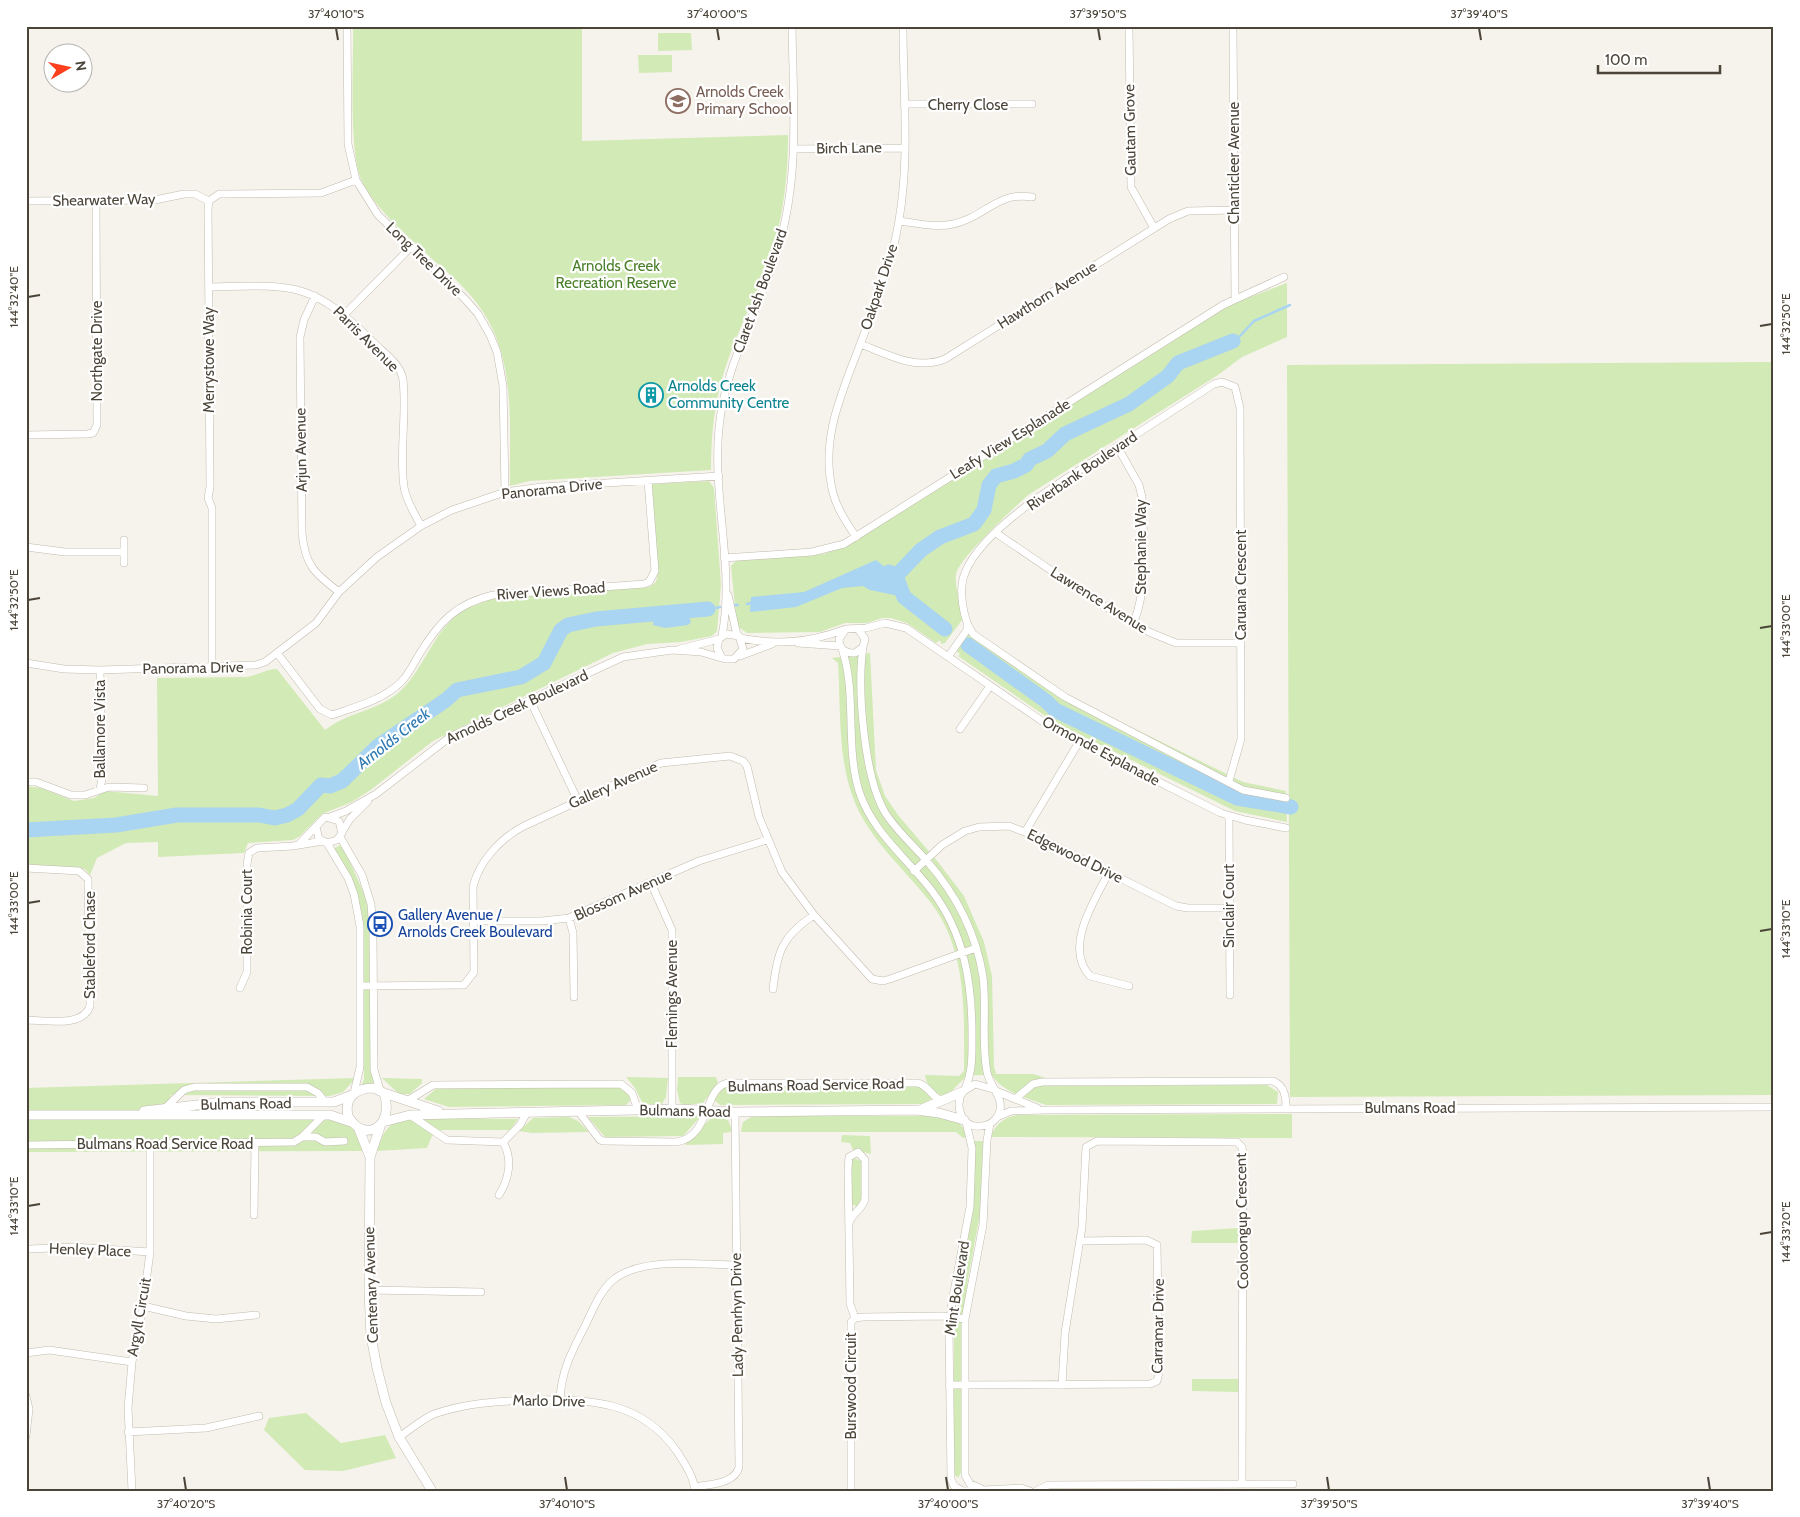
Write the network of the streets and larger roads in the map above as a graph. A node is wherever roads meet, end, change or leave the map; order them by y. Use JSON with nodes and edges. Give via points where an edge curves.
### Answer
{"nodes":[{"id":1,"x":348,"y":26,"type":"edge"},
{"id":2,"x":792,"y":26,"type":"edge"},
{"id":3,"x":903,"y":26,"type":"edge"},
{"id":4,"x":1128,"y":26,"type":"edge"},
{"id":5,"x":1233,"y":26,"type":"edge"},
{"id":6,"x":904,"y":104,"type":"junction"},
{"id":7,"x":1032,"y":104,"type":"dead end"},
{"id":8,"x":904,"y":148,"type":"junction"},
{"id":9,"x":793,"y":149,"type":"junction"},
{"id":10,"x":356,"y":180,"type":"junction"},
{"id":11,"x":1032,"y":197,"type":"dead end"},
{"id":12,"x":26,"y":201,"type":"edge"},
{"id":13,"x":96,"y":201,"type":"junction"},
{"id":14,"x":210,"y":201,"type":"junction"},
{"id":15,"x":1234,"y":210,"type":"junction"},
{"id":16,"x":899,"y":221,"type":"junction"},
{"id":17,"x":1154,"y":228,"type":"junction"},
{"id":18,"x":411,"y":247,"type":"junction"},
{"id":19,"x":1284,"y":277,"type":"dead end"},
{"id":20,"x":209,"y":287,"type":"junction"},
{"id":21,"x":315,"y":296,"type":"junction"},
{"id":22,"x":1235,"y":299,"type":"junction"},
{"id":23,"x":346,"y":314,"type":"junction"},
{"id":24,"x":860,"y":344,"type":"junction"},
{"id":25,"x":1235,"y":387,"type":"joint"},
{"id":26,"x":26,"y":435,"type":"edge"},
{"id":27,"x":1117,"y":446,"type":"junction"},
{"id":28,"x":718,"y":476,"type":"junction"},
{"id":29,"x":648,"y":481,"type":"junction"},
{"id":30,"x":505,"y":492,"type":"junction"},
{"id":31,"x":421,"y":526,"type":"junction"},
{"id":32,"x":996,"y":533,"type":"junction"},
{"id":33,"x":856,"y":537,"type":"junction"},
{"id":34,"x":124,"y":540,"type":"dead end"},
{"id":35,"x":26,"y":547,"type":"edge"},
{"id":36,"x":124,"y":552,"type":"junction"},
{"id":37,"x":724,"y":558,"type":"junction"},
{"id":38,"x":124,"y":563,"type":"dead end"},
{"id":39,"x":726,"y":585,"type":"junction"},
{"id":40,"x":339,"y":592,"type":"junction"},
{"id":41,"x":1134,"y":622,"type":"junction"},
{"id":42,"x":877,"y":625,"type":"junction"},
{"id":43,"x":967,"y":625,"type":"junction"},
{"id":44,"x":846,"y":629,"type":"junction"},
{"id":45,"x":858,"y":629,"type":"junction"},
{"id":46,"x":738,"y":637,"type":"junction"},
{"id":47,"x":720,"y":638,"type":"junction"},
{"id":48,"x":791,"y":642,"type":"junction"},
{"id":49,"x":1241,"y":643,"type":"junction"},
{"id":50,"x":775,"y":644,"type":"junction"},
{"id":51,"x":864,"y":645,"type":"junction"},
{"id":52,"x":841,"y":648,"type":"junction"},
{"id":53,"x":672,"y":650,"type":"junction"},
{"id":54,"x":277,"y":653,"type":"junction"},
{"id":55,"x":721,"y":656,"type":"junction"},
{"id":56,"x":738,"y":657,"type":"junction"},
{"id":57,"x":948,"y":657,"type":"junction"},
{"id":58,"x":26,"y":663,"type":"edge"},
{"id":59,"x":212,"y":668,"type":"junction"},
{"id":60,"x":100,"y":670,"type":"junction"},
{"id":61,"x":990,"y":686,"type":"junction"},
{"id":62,"x":530,"y":700,"type":"junction"},
{"id":63,"x":960,"y":728,"type":"dead end"},
{"id":64,"x":1079,"y":742,"type":"junction"},
{"id":65,"x":1228,"y":781,"type":"junction"},
{"id":66,"x":26,"y":782,"type":"edge"},
{"id":67,"x":144,"y":788,"type":"dead end"},
{"id":68,"x":100,"y":789,"type":"junction"},
{"id":69,"x":376,"y":794,"type":"junction"},
{"id":70,"x":1286,"y":798,"type":"dead end"},
{"id":71,"x":578,"y":801,"type":"junction"},
{"id":72,"x":1229,"y":816,"type":"junction"},
{"id":73,"x":330,"y":817,"type":"junction"},
{"id":74,"x":316,"y":827,"type":"junction"},
{"id":75,"x":1286,"y":828,"type":"dead end"},
{"id":76,"x":1025,"y":832,"type":"junction"},
{"id":77,"x":341,"y":835,"type":"junction"},
{"id":78,"x":767,"y":840,"type":"junction"},
{"id":79,"x":325,"y":842,"type":"junction"},
{"id":80,"x":296,"y":846,"type":"junction"},
{"id":81,"x":926,"y":860,"type":"junction"},
{"id":82,"x":26,"y":868,"type":"edge"},
{"id":83,"x":914,"y":871,"type":"junction"},
{"id":84,"x":1109,"y":872,"type":"junction"},
{"id":85,"x":651,"y":883,"type":"junction"},
{"id":86,"x":1229,"y":908,"type":"junction"},
{"id":87,"x":814,"y":915,"type":"junction"},
{"id":88,"x":570,"y":918,"type":"junction"},
{"id":89,"x":473,"y":921,"type":"junction"},
{"id":90,"x":976,"y":948,"type":"junction"},
{"id":91,"x":963,"y":953,"type":"junction"},
{"id":92,"x":360,"y":986,"type":"junction"},
{"id":93,"x":1128,"y":986,"type":"dead end"},
{"id":94,"x":374,"y":987,"type":"junction"},
{"id":95,"x":240,"y":988,"type":"dead end"},
{"id":96,"x":773,"y":989,"type":"dead end"},
{"id":97,"x":1230,"y":995,"type":"dead end"},
{"id":98,"x":574,"y":997,"type":"dead end"},
{"id":99,"x":26,"y":1020,"type":"edge"},
{"id":100,"x":994,"y":1090,"type":"junction"},
{"id":101,"x":964,"y":1091,"type":"junction"},
{"id":102,"x":382,"y":1092,"type":"junction"},
{"id":103,"x":353,"y":1094,"type":"junction"},
{"id":104,"x":406,"y":1100,"type":"junction"},
{"id":105,"x":1015,"y":1100,"type":"junction"},
{"id":106,"x":941,"y":1101,"type":"junction"},
{"id":107,"x":325,"y":1102,"type":"junction"},
{"id":108,"x":1774,"y":1107,"type":"edge"},
{"id":109,"x":1286,"y":1109,"type":"junction"},
{"id":110,"x":164,"y":1110,"type":"junction"},
{"id":111,"x":638,"y":1110,"type":"junction"},
{"id":112,"x":672,"y":1110,"type":"junction"},
{"id":113,"x":709,"y":1110,"type":"junction"},
{"id":114,"x":916,"y":1110,"type":"junction"},
{"id":115,"x":1047,"y":1110,"type":"junction"},
{"id":116,"x":578,"y":1111,"type":"junction"},
{"id":117,"x":735,"y":1112,"type":"junction"},
{"id":118,"x":410,"y":1114,"type":"junction"},
{"id":119,"x":453,"y":1114,"type":"junction"},
{"id":120,"x":526,"y":1114,"type":"junction"},
{"id":121,"x":109,"y":1115,"type":"junction"},
{"id":122,"x":324,"y":1115,"type":"junction"},
{"id":123,"x":26,"y":1116,"type":"edge"},
{"id":124,"x":997,"y":1117,"type":"junction"},
{"id":125,"x":965,"y":1121,"type":"junction"},
{"id":126,"x":382,"y":1123,"type":"junction"},
{"id":127,"x":990,"y":1124,"type":"junction"},
{"id":128,"x":355,"y":1125,"type":"junction"},
{"id":129,"x":314,"y":1126,"type":"junction"},
{"id":130,"x":302,"y":1137,"type":"junction"},
{"id":131,"x":316,"y":1138,"type":"junction"},
{"id":132,"x":344,"y":1141,"type":"dead end"},
{"id":133,"x":503,"y":1142,"type":"junction"},
{"id":134,"x":150,"y":1143,"type":"junction"},
{"id":135,"x":255,"y":1143,"type":"junction"},
{"id":136,"x":26,"y":1145,"type":"edge"},
{"id":137,"x":370,"y":1157,"type":"junction"},
{"id":138,"x":499,"y":1195,"type":"dead end"},
{"id":139,"x":254,"y":1215,"type":"dead end"},
{"id":140,"x":849,"y":1223,"type":"junction"},
{"id":141,"x":1081,"y":1241,"type":"junction"},
{"id":142,"x":30,"y":1249,"type":"dead end"},
{"id":143,"x":150,"y":1252,"type":"junction"},
{"id":144,"x":737,"y":1265,"type":"junction"},
{"id":145,"x":370,"y":1290,"type":"junction"},
{"id":146,"x":481,"y":1292,"type":"dead end"},
{"id":147,"x":143,"y":1306,"type":"junction"},
{"id":148,"x":256,"y":1315,"type":"dead end"},
{"id":149,"x":950,"y":1316,"type":"junction"},
{"id":150,"x":855,"y":1318,"type":"junction"},
{"id":151,"x":965,"y":1318,"type":"junction"},
{"id":152,"x":26,"y":1353,"type":"edge"},
{"id":153,"x":132,"y":1362,"type":"junction"},
{"id":154,"x":949,"y":1385,"type":"junction"},
{"id":155,"x":1062,"y":1385,"type":"junction"},
{"id":156,"x":964,"y":1386,"type":"junction"},
{"id":157,"x":26,"y":1396,"type":"edge"},
{"id":158,"x":560,"y":1400,"type":"junction"},
{"id":159,"x":259,"y":1416,"type":"dead end"},
{"id":160,"x":128,"y":1432,"type":"junction"},
{"id":161,"x":26,"y":1436,"type":"edge"},
{"id":162,"x":399,"y":1437,"type":"junction"},
{"id":163,"x":1242,"y":1484,"type":"junction"},
{"id":164,"x":1293,"y":1484,"type":"dead end"},
{"id":165,"x":980,"y":1488,"type":"junction"},
{"id":166,"x":695,"y":1489,"type":"edge"},
{"id":167,"x":958,"y":1490,"type":"edge"},
{"id":168,"x":132,"y":1491,"type":"edge"},
{"id":169,"x":432,"y":1491,"type":"edge"},
{"id":170,"x":851,"y":1491,"type":"edge"},
{"id":171,"x":1030,"y":1491,"type":"edge"},
{"id":172,"x":1036,"y":1491,"type":"edge"}],
"edges":[{"from":1,"to":10,"type":"street","name":"Long Tree Drive","via":[[348,144]]},
{"from":2,"to":9,"type":"street","name":"Claret Ash Boulevard"},
{"from":3,"to":6,"type":"street","name":"Oakpark Drive"},
{"from":4,"to":17,"type":"street","name":"Gautam Grove","via":[[1130,178],[1135,196]]},
{"from":5,"to":15,"type":"street","name":"Chanticleer Avenue"},
{"from":6,"to":7,"type":"street","name":"Cherry Close"},
{"from":6,"to":8,"type":"street","name":"Oakpark Drive"},
{"from":8,"to":9,"type":"street","name":"Birch Lane"},
{"from":8,"to":16,"type":"street","name":"Oakpark Drive"},
{"from":9,"to":28,"type":"street","name":"Claret Ash Boulevard","via":[[789,208],[779,247],[731,370],[723,400],[718,428]]},
{"from":10,"to":14,"type":"street","via":[[321,192],[219,194]]},
{"from":10,"to":18,"type":"street","name":"Long Tree Drive","via":[[378,215]]},
{"from":11,"to":16,"type":"street","via":[[1007,197],[974,217],[952,225]]},
{"from":12,"to":13,"type":"street","name":"Shearwater Way"},
{"from":13,"to":14,"type":"street","name":"Shearwater Way","via":[[154,200],[184,194],[195,194]]},
{"from":13,"to":26,"type":"street","name":"Northgate Drive","via":[[97,425],[93,433],[87,434]]},
{"from":14,"to":20,"type":"street","name":"Merrystowe Way"},
{"from":15,"to":17,"type":"street","name":"Hawthorn Avenue","via":[[1188,211]]},
{"from":15,"to":22,"type":"street","name":"Chanticleer Avenue"},
{"from":16,"to":24,"type":"street","name":"Oakpark Drive","via":[[884,280]]},
{"from":17,"to":24,"type":"street","name":"Hawthorn Avenue","via":[[935,363],[917,364]]},
{"from":18,"to":23,"type":"street"},
{"from":18,"to":30,"type":"street","name":"Long Tree Drive","via":[[478,314],[497,352],[503,386]]},
{"from":19,"to":22,"type":"street","name":"Leafy View Esplanade"},
{"from":20,"to":21,"type":"street","name":"Parris Avenue","via":[[276,285]]},
{"from":20,"to":59,"type":"street","name":"Merrystowe Way","via":[[208,498],[212,508]]},
{"from":21,"to":23,"type":"street","name":"Parris Avenue"},
{"from":21,"to":40,"type":"street","name":"Arjun Avenue","via":[[300,337],[303,541],[309,565]]},
{"from":22,"to":33,"type":"street","name":"Leafy View Esplanade"},
{"from":23,"to":31,"type":"street","name":"Parris Avenue","via":[[401,373],[404,488]]},
{"from":24,"to":33,"type":"street","name":"Oakpark Drive","via":[[835,409],[829,456],[835,499]]},
{"from":25,"to":27,"type":"street","name":"Riverbank Boulevard","via":[[1227,382],[1214,384]]},
{"from":25,"to":49,"type":"street","name":"Caruana Crescent","via":[[1240,408]]},
{"from":27,"to":32,"type":"street","name":"Riverbank Boulevard","via":[[1037,497]]},
{"from":27,"to":41,"type":"street","name":"Stephanie Way","via":[[1139,485],[1142,497],[1144,586]]},
{"from":28,"to":29,"type":"street","name":"Panorama Drive"},
{"from":28,"to":37,"type":"street","name":"Claret Ash Boulevard"},
{"from":29,"to":30,"type":"street","name":"Panorama Drive"},
{"from":29,"to":54,"type":"street","name":"River Views Road","via":[[655,571],[650,582],[493,594],[478,598],[453,612],[440,624],[409,672],[394,688],[378,698],[332,715],[320,709]]},
{"from":30,"to":31,"type":"street","name":"Panorama Drive","via":[[452,510]]},
{"from":31,"to":40,"type":"street","name":"Panorama Drive","via":[[377,557]]},
{"from":32,"to":41,"type":"street","name":"Lawrence Avenue","via":[[1099,603]]},
{"from":32,"to":43,"type":"street","name":"Riverbank Boulevard","via":[[974,556],[960,587]]},
{"from":33,"to":37,"type":"street","name":"Leafy View Esplanade","via":[[824,551]]},
{"from":34,"to":36,"type":"street"},
{"from":35,"to":36,"type":"street","via":[[65,552]]},
{"from":36,"to":38,"type":"street"},
{"from":37,"to":39,"type":"street","name":"Claret Ash Boulevard"},
{"from":39,"to":46,"type":"street","name":"Claret Ash Boulevard"},
{"from":39,"to":47,"type":"street","name":"Claret Ash Boulevard"},
{"from":40,"to":54,"type":"street","name":"Panorama Drive","via":[[316,623]]},
{"from":41,"to":49,"type":"street","name":"Lawrence Avenue","via":[[1176,643]]},
{"from":42,"to":45,"type":"street","name":"Ormonde Esplanade"},
{"from":42,"to":51,"type":"street"},
{"from":42,"to":57,"type":"street","name":"Ormonde Esplanade","via":[[906,628]]},
{"from":43,"to":57,"type":"street","via":[[967,630]]},
{"from":43,"to":65,"type":"street","via":[[973,634],[1065,697]]},
{"from":44,"to":45,"type":"street"},
{"from":44,"to":48,"type":"street"},
{"from":44,"to":52,"type":"street","via":[[840,635]]},
{"from":45,"to":51,"type":"street","via":[[864,635]]},
{"from":46,"to":47,"type":"street","via":[[730,633]]},
{"from":46,"to":50,"type":"street"},
{"from":46,"to":56,"type":"street","via":[[743,649]]},
{"from":47,"to":53,"type":"street","name":"Arnolds Creek Boulevard"},
{"from":47,"to":55,"type":"street","via":[[716,648]]},
{"from":48,"to":50,"type":"street"},
{"from":48,"to":52,"type":"street"},
{"from":49,"to":65,"type":"street","name":"Caruana Crescent","via":[[1241,739]]},
{"from":50,"to":56,"type":"street"},
{"from":51,"to":52,"type":"street","via":[[851,654]]},
{"from":51,"to":81,"type":"street","via":[[861,679],[870,777],[887,815]]},
{"from":52,"to":83,"type":"street","via":[[847,667],[853,763],[860,792],[874,822]]},
{"from":53,"to":55,"type":"street","name":"Arnolds Creek Boulevard"},
{"from":53,"to":62,"type":"street","name":"Arnolds Creek Boulevard","via":[[623,657]]},
{"from":54,"to":59,"type":"street","name":"Panorama Drive","via":[[256,666]]},
{"from":55,"to":56,"type":"street","via":[[730,660]]},
{"from":57,"to":61,"type":"street","name":"Ormonde Esplanade"},
{"from":58,"to":60,"type":"street","name":"Panorama Drive"},
{"from":59,"to":60,"type":"street","name":"Panorama Drive"},
{"from":60,"to":68,"type":"street","name":"Ballamore Vista"},
{"from":61,"to":63,"type":"street"},
{"from":61,"to":64,"type":"street","name":"Ormonde Esplanade"},
{"from":62,"to":69,"type":"street","name":"Arnolds Creek Boulevard","via":[[441,743]]},
{"from":62,"to":71,"type":"street"},
{"from":64,"to":72,"type":"street","name":"Ormonde Esplanade"},
{"from":64,"to":76,"type":"street"},
{"from":65,"to":70,"type":"street","via":[[1243,790]]},
{"from":66,"to":68,"type":"street","via":[[36,782],[71,795],[85,795]]},
{"from":67,"to":68,"type":"street","via":[[120,786]]},
{"from":69,"to":73,"type":"street","name":"Arnolds Creek Boulevard"},
{"from":69,"to":77,"type":"street","name":"Arnolds Creek Boulevard","via":[[350,819]]},
{"from":71,"to":78,"type":"street","name":"Gallery Avenue","via":[[661,763],[737,758],[743,761],[750,773],[753,795]]},
{"from":71,"to":89,"type":"street","name":"Gallery Avenue","via":[[514,831],[482,864],[473,888]]},
{"from":72,"to":75,"type":"street","name":"Ormonde Esplanade"},
{"from":72,"to":86,"type":"street","name":"Sinclair Court"},
{"from":73,"to":74,"type":"street","via":[[321,819]]},
{"from":73,"to":77,"type":"street","via":[[339,821]]},
{"from":74,"to":79,"type":"street","via":[[317,835]]},
{"from":74,"to":80,"type":"street"},
{"from":76,"to":81,"type":"street","name":"Edgewood Drive","via":[[1009,826],[979,827],[952,838]]},
{"from":76,"to":84,"type":"street","name":"Edgewood Drive"},
{"from":77,"to":79,"type":"street","via":[[333,842]]},
{"from":77,"to":94,"type":"street","via":[[362,875],[371,904]]},
{"from":78,"to":85,"type":"street","name":"Blossom Avenue","via":[[711,856]]},
{"from":78,"to":87,"type":"street","name":"Gallery Avenue","via":[[782,872]]},
{"from":79,"to":80,"type":"street","name":"Robinia Court"},
{"from":79,"to":92,"type":"street","via":[[346,873],[354,894],[360,926]]},
{"from":80,"to":95,"type":"street","name":"Robinia Court","via":[[257,848],[247,858],[247,972]]},
{"from":81,"to":83,"type":"street","name":"Edgewood Drive"},
{"from":81,"to":90,"type":"street","via":[[963,911]]},
{"from":82,"to":99,"type":"street","name":"Stableford Chase","via":[[78,871],[85,874],[90,887],[88,1012],[76,1020]]},
{"from":83,"to":91,"type":"street","via":[[943,907]]},
{"from":84,"to":86,"type":"street","name":"Edgewood Drive","via":[[1176,906]]},
{"from":84,"to":93,"type":"street","via":[[1081,930],[1084,967],[1090,976]]},
{"from":85,"to":88,"type":"street","name":"Blossom Avenue"},
{"from":85,"to":112,"type":"street","name":"Flemings Avenue","via":[[672,930]]},
{"from":86,"to":97,"type":"street","name":"Sinclair Court"},
{"from":87,"to":91,"type":"street","name":"Gallery Avenue","via":[[868,975],[878,981]]},
{"from":87,"to":96,"type":"street","via":[[790,933],[783,944]]},
{"from":88,"to":89,"type":"street","name":"Blossom Avenue","via":[[542,922]]},
{"from":88,"to":98,"type":"street"},
{"from":89,"to":94,"type":"street","name":"Gallery Avenue","via":[[474,972],[468,982],[459,986]]},
{"from":90,"to":91,"type":"street"},
{"from":90,"to":100,"type":"street","via":[[985,992],[985,1063]]},
{"from":91,"to":101,"type":"street","via":[[972,1002],[972,1068]]},
{"from":92,"to":94,"type":"street"},
{"from":92,"to":103,"type":"street","via":[[360,1067]]},
{"from":94,"to":102,"type":"street","via":[[374,1070]]},
{"from":100,"to":101,"type":"street","via":[[975,1084]]},
{"from":100,"to":105,"type":"street","name":"Bulmans Road"},
{"from":100,"to":124,"type":"street","via":[[1001,1104]]},
{"from":101,"to":106,"type":"street","name":"Bulmans Road"},
{"from":101,"to":125,"type":"street","via":[[958,1106]]},
{"from":102,"to":103,"type":"street","via":[[367,1088]]},
{"from":102,"to":104,"type":"street","name":"Bulmans Road"},
{"from":102,"to":126,"type":"street","via":[[388,1109]]},
{"from":103,"to":107,"type":"street","name":"Bulmans Road","via":[[340,1101]]},
{"from":103,"to":128,"type":"street","via":[[346,1109]]},
{"from":104,"to":111,"type":"street","via":[[433,1086],[621,1084],[629,1089]]},
{"from":104,"to":119,"type":"street","name":"Bulmans Road"},
{"from":105,"to":109,"type":"street","via":[[1033,1084],[1042,1082],[1273,1081],[1284,1092]]},
{"from":105,"to":115,"type":"street","name":"Bulmans Road"},
{"from":106,"to":113,"type":"street","name":"Bulmans Road Service Road","via":[[918,1083],[728,1084],[717,1089]]},
{"from":106,"to":114,"type":"street","name":"Bulmans Road"},
{"from":107,"to":110,"type":"street","name":"Bulmans Road","via":[[223,1102]]},
{"from":107,"to":110,"type":"street","via":[[307,1087],[194,1087],[184,1090]]},
{"from":108,"to":109,"type":"street","name":"Bulmans Road"},
{"from":109,"to":115,"type":"street","name":"Bulmans Road"},
{"from":110,"to":121,"type":"street","name":"Bulmans Road"},
{"from":111,"to":112,"type":"street","name":"Bulmans Road"},
{"from":111,"to":116,"type":"street","name":"Bulmans Road"},
{"from":112,"to":113,"type":"street","name":"Bulmans Road"},
{"from":113,"to":116,"type":"street","name":"Bulmans Road Service Road","via":[[702,1123],[685,1140],[640,1142],[600,1140]]},
{"from":113,"to":117,"type":"street","name":"Bulmans Road"},
{"from":114,"to":117,"type":"street","name":"Bulmans Road"},
{"from":114,"to":125,"type":"street","name":"Bulmans Road","via":[[939,1112]]},
{"from":115,"to":124,"type":"street","name":"Bulmans Road","via":[[1011,1111]]},
{"from":116,"to":120,"type":"street","name":"Bulmans Road"},
{"from":117,"to":144,"type":"street","name":"Lady Penrhyn Drive"},
{"from":118,"to":119,"type":"street","name":"Bulmans Road"},
{"from":118,"to":126,"type":"street","name":"Bulmans Road"},
{"from":118,"to":133,"type":"street","via":[[447,1140]]},
{"from":119,"to":120,"type":"street","name":"Bulmans Road"},
{"from":120,"to":133,"type":"street"},
{"from":121,"to":122,"type":"street","name":"Bulmans Road"},
{"from":121,"to":123,"type":"street","name":"Bulmans Road"},
{"from":122,"to":128,"type":"street","name":"Bulmans Road"},
{"from":122,"to":129,"type":"street","name":"Bulmans Road Service Road"},
{"from":124,"to":127,"type":"street"},
{"from":125,"to":127,"type":"street","via":[[978,1127]]},
{"from":125,"to":149,"type":"street","name":"Mint Boulevard","via":[[972,1148],[970,1207]]},
{"from":126,"to":128,"type":"street","via":[[370,1129]]},
{"from":126,"to":137,"type":"street","name":"Centenary Avenue"},
{"from":127,"to":151,"type":"street","name":"Mint Boulevard","via":[[983,1225]]},
{"from":128,"to":137,"type":"street","name":"Centenary Avenue"},
{"from":129,"to":130,"type":"street","name":"Bulmans Road Service Road"},
{"from":129,"to":131,"type":"street"},
{"from":130,"to":131,"type":"street","name":"Bulmans Road Service Road"},
{"from":130,"to":135,"type":"street","name":"Bulmans Road Service Road","via":[[294,1142]]},
{"from":131,"to":132,"type":"street","name":"Bulmans Road Service Road","via":[[325,1142]]},
{"from":133,"to":138,"type":"street","via":[[508,1151],[508,1175]]},
{"from":134,"to":135,"type":"street","name":"Bulmans Road Service Road"},
{"from":134,"to":136,"type":"street","name":"Bulmans Road Service Road"},
{"from":134,"to":143,"type":"street","name":"Argyll Circuit"},
{"from":135,"to":139,"type":"street"},
{"from":137,"to":145,"type":"street","name":"Centenary Avenue"},
{"from":140,"to":140,"type":"street","via":[[848,1161],[852,1154],[858,1152],[865,1160],[865,1199]]},
{"from":140,"to":150,"type":"street","via":[[850,1304]]},
{"from":141,"to":155,"type":"street","name":"Cooloongup Crescent","via":[[1065,1333]]},
{"from":141,"to":155,"type":"street","name":"Carramar Drive","via":[[1146,1240],[1157,1245],[1159,1377],[1154,1384]]},
{"from":141,"to":163,"type":"street","name":"Cooloongup Crescent","via":[[1085,1157],[1089,1145],[1096,1141],[1232,1140],[1240,1144],[1243,1154]]},
{"from":142,"to":143,"type":"street","name":"Henley Place","via":[[73,1247]]},
{"from":143,"to":147,"type":"street","name":"Argyll Circuit"},
{"from":144,"to":158,"type":"street","via":[[638,1267],[614,1279],[599,1298],[565,1364]]},
{"from":144,"to":166,"type":"street","name":"Lady Penrhyn Drive","via":[[738,1467],[732,1478]]},
{"from":145,"to":146,"type":"street"},
{"from":145,"to":162,"type":"street","name":"Centenary Avenue","via":[[371,1336],[377,1368]]},
{"from":147,"to":148,"type":"street","via":[[216,1319]]},
{"from":147,"to":153,"type":"street","name":"Argyll Circuit"},
{"from":149,"to":150,"type":"street","name":"Burswood Circuit"},
{"from":149,"to":151,"type":"street","name":"Burswood Circuit"},
{"from":149,"to":154,"type":"street","name":"Mint Boulevard"},
{"from":150,"to":170,"type":"street","name":"Burswood Circuit","via":[[850,1326]]},
{"from":151,"to":156,"type":"street","name":"Mint Boulevard"},
{"from":152,"to":153,"type":"street","via":[[49,1350]]},
{"from":153,"to":160,"type":"street","name":"Argyll Circuit"},
{"from":154,"to":156,"type":"street","name":"Carramar Drive"},
{"from":154,"to":167,"type":"street","name":"Mint Boulevard","via":[[951,1473]]},
{"from":155,"to":156,"type":"street","name":"Carramar Drive"},
{"from":156,"to":165,"type":"street","name":"Mint Boulevard","via":[[965,1475],[970,1484]]},
{"from":157,"to":161,"type":"street","via":[[29,1409]]},
{"from":158,"to":162,"type":"street","name":"Marlo Drive","via":[[467,1404],[432,1415]]},
{"from":158,"to":166,"type":"street","name":"Marlo Drive","via":[[584,1400],[617,1407],[643,1419],[671,1443],[686,1465]]},
{"from":159,"to":160,"type":"street","via":[[206,1428]]},
{"from":160,"to":168,"type":"street","name":"Argyll Circuit"},
{"from":162,"to":169,"type":"street","name":"Centenary Avenue"},
{"from":163,"to":164,"type":"street"},
{"from":163,"to":172,"type":"street","via":[[1048,1485]]},
{"from":165,"to":167,"type":"street","name":"Mint Boulevard"},
{"from":165,"to":171,"type":"street","name":"Mint Boulevard"}]}
